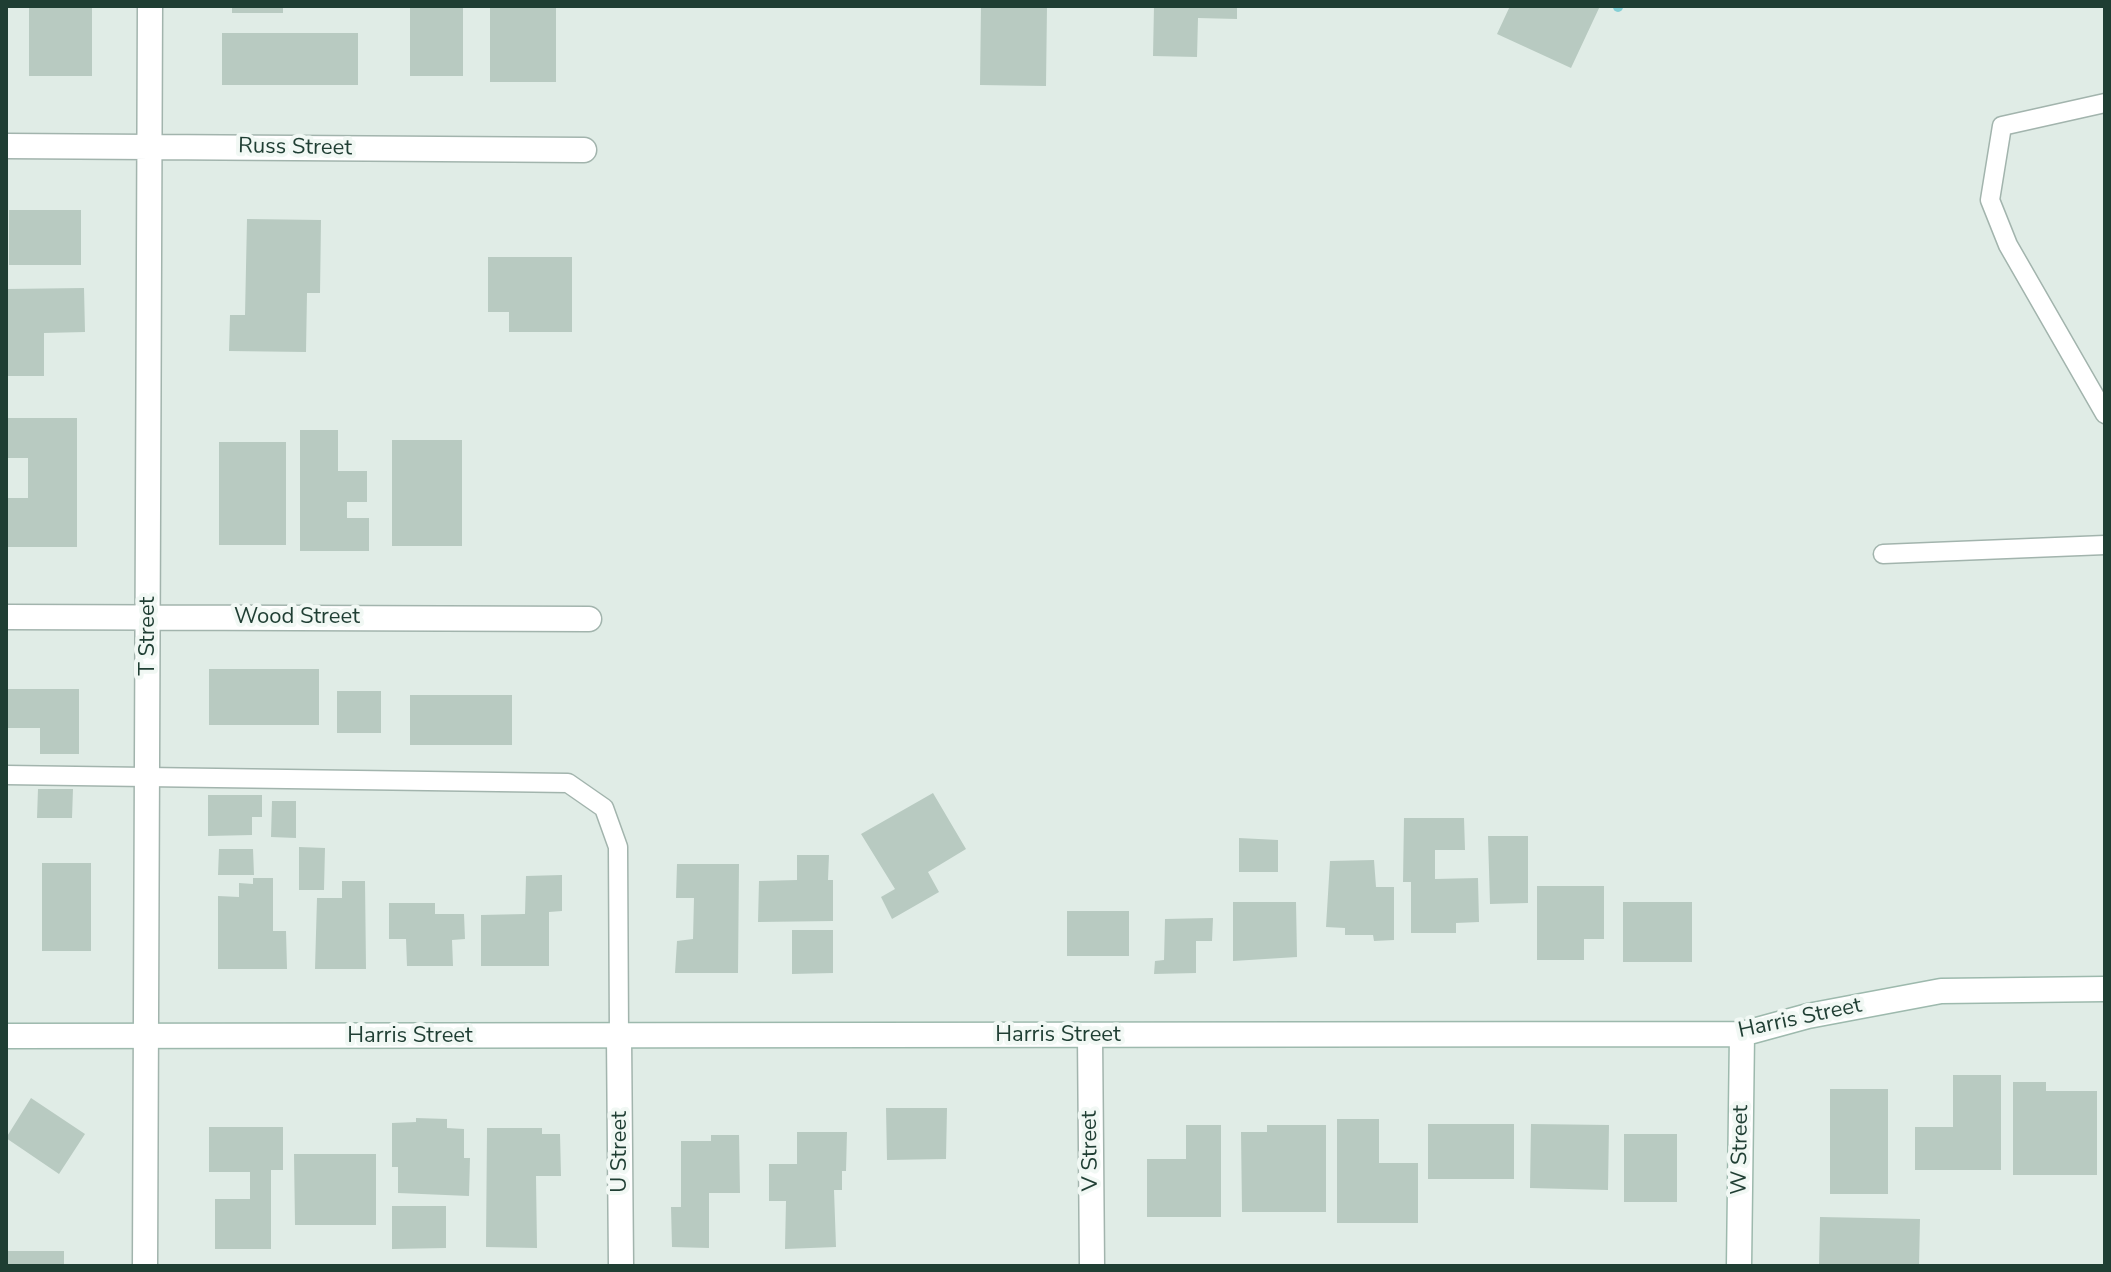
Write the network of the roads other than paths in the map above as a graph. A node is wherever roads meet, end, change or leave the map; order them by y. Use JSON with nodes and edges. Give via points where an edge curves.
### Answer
{"nodes":[{"id":1,"x":150,"y":6,"type":"edge"},
{"id":2,"x":2105,"y":103,"type":"edge"},
{"id":3,"x":6,"y":146,"type":"edge"},
{"id":4,"x":153,"y":148,"type":"junction"},
{"id":5,"x":584,"y":150,"type":"dead end"},
{"id":6,"x":2105,"y":414,"type":"edge"},
{"id":7,"x":2105,"y":545,"type":"edge"},
{"id":8,"x":1883,"y":554,"type":"dead end"},
{"id":9,"x":6,"y":617,"type":"edge"},
{"id":10,"x":149,"y":618,"type":"junction"},
{"id":11,"x":589,"y":619,"type":"dead end"},
{"id":12,"x":6,"y":775,"type":"edge"},
{"id":13,"x":149,"y":775,"type":"junction"},
{"id":14,"x":2105,"y":989,"type":"edge"},
{"id":15,"x":1742,"y":1034,"type":"junction"},
{"id":16,"x":6,"y":1036,"type":"edge"},
{"id":17,"x":146,"y":1036,"type":"junction"},
{"id":18,"x":1090,"y":1036,"type":"junction"},
{"id":19,"x":619,"y":1037,"type":"junction"},
{"id":20,"x":145,"y":1266,"type":"edge"},
{"id":21,"x":621,"y":1266,"type":"edge"},
{"id":22,"x":1092,"y":1266,"type":"edge"},
{"id":23,"x":1739,"y":1266,"type":"edge"}],
"edges":[{"from":1,"to":4,"type":"street","name":"T Street"},
{"from":2,"to":6,"type":"lane","via":[[2002,126],[1990,200],[2008,245]]},
{"from":3,"to":4,"type":"street","name":"Russ Street"},
{"from":4,"to":5,"type":"street","name":"Russ Street"},
{"from":4,"to":10,"type":"street","name":"T Street"},
{"from":7,"to":8,"type":"lane"},
{"from":9,"to":10,"type":"street","name":"Wood Street"},
{"from":10,"to":11,"type":"street","name":"Wood Street"},
{"from":10,"to":13,"type":"street","name":"T Street"},
{"from":12,"to":13,"type":"lane"},
{"from":13,"to":17,"type":"street","name":"T Street"},
{"from":13,"to":19,"type":"lane","via":[[568,783],[604,808],[618,847]]},
{"from":14,"to":15,"type":"street","name":"Harris Street","via":[[1941,991]]},
{"from":15,"to":18,"type":"street","name":"Harris Street"},
{"from":15,"to":23,"type":"street","name":"W Street"},
{"from":16,"to":17,"type":"street","name":"Harris Street"},
{"from":17,"to":19,"type":"street","name":"Harris Street"},
{"from":17,"to":20,"type":"street","name":"T Street"},
{"from":18,"to":19,"type":"street","name":"Harris Street"},
{"from":18,"to":22,"type":"street","name":"V Street"},
{"from":19,"to":21,"type":"street","name":"U Street"}]}
